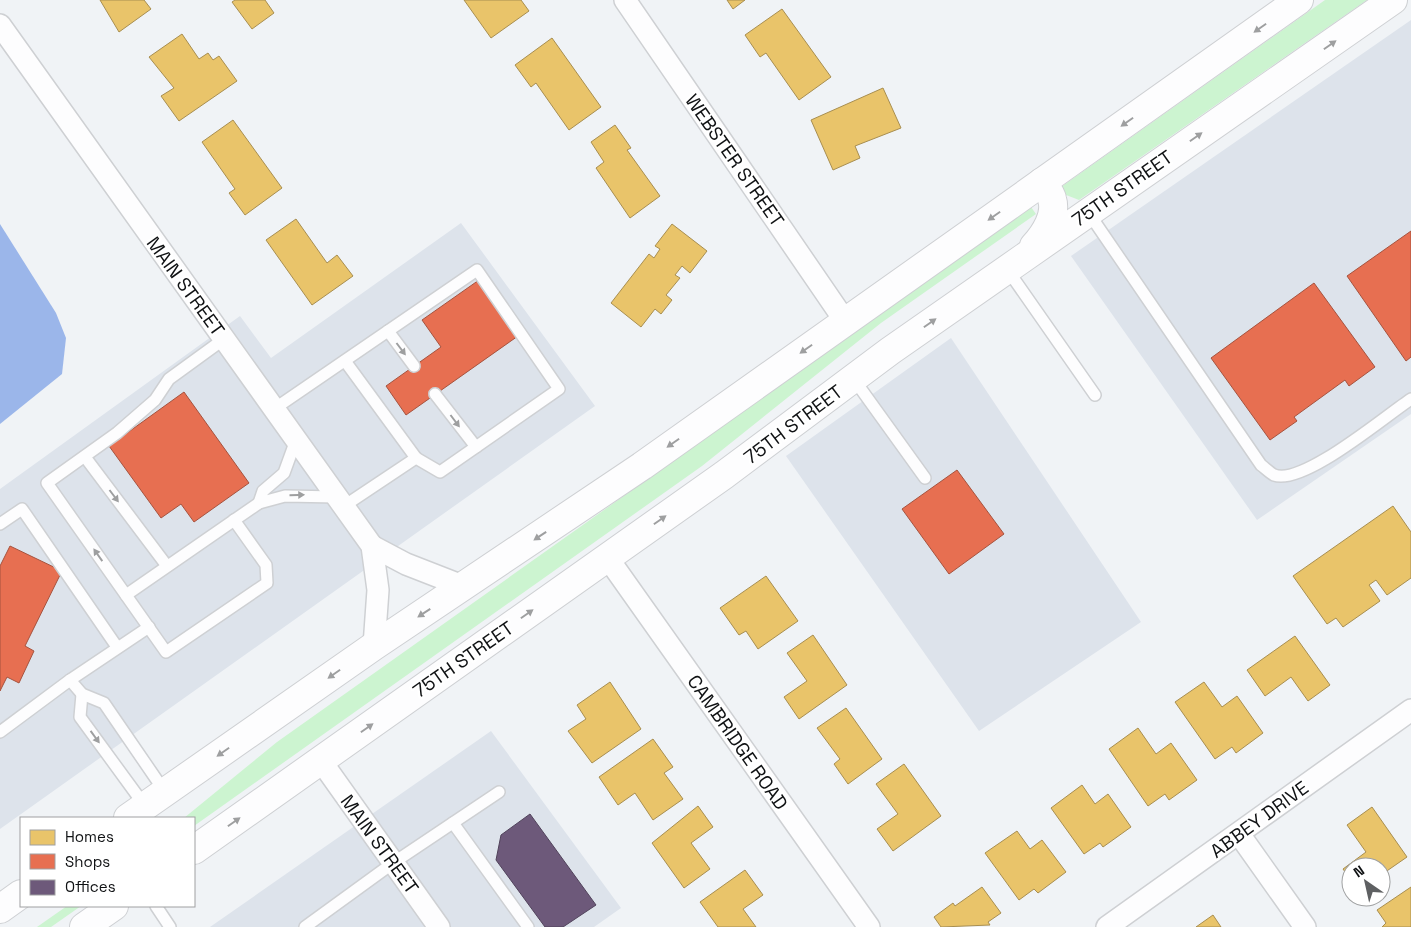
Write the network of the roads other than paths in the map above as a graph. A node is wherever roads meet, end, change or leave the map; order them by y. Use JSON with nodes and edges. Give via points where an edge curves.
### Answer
{"nodes":[{"id":1,"x":625,"y":0,"type":"edge"},
{"id":2,"x":1300,"y":0,"type":"edge"},
{"id":3,"x":1393,"y":0,"type":"edge"},
{"id":4,"x":0,"y":26,"type":"edge"},
{"id":5,"x":1042,"y":182,"type":"junction"},
{"id":6,"x":1088,"y":212,"type":"junction"},
{"id":7,"x":1017,"y":262,"type":"junction"},
{"id":8,"x":846,"y":321,"type":"junction"},
{"id":9,"x":388,"y":331,"type":"junction"},
{"id":10,"x":224,"y":339,"type":"junction"},
{"id":11,"x":345,"y":360,"type":"junction"},
{"id":12,"x":414,"y":366,"type":"dead end"},
{"id":13,"x":854,"y":378,"type":"junction"},
{"id":14,"x":435,"y":394,"type":"dead end"},
{"id":15,"x":1095,"y":395,"type":"dead end"},
{"id":16,"x":1411,"y":399,"type":"edge"},
{"id":17,"x":274,"y":410,"type":"junction"},
{"id":18,"x":296,"y":440,"type":"junction"},
{"id":19,"x":476,"y":447,"type":"junction"},
{"id":20,"x":85,"y":457,"type":"junction"},
{"id":21,"x":416,"y":458,"type":"junction"},
{"id":22,"x":925,"y":478,"type":"dead end"},
{"id":23,"x":340,"y":502,"type":"junction"},
{"id":24,"x":259,"y":503,"type":"junction"},
{"id":25,"x":234,"y":520,"type":"junction"},
{"id":26,"x":0,"y":524,"type":"edge"},
{"id":27,"x":372,"y":546,"type":"junction"},
{"id":28,"x":607,"y":557,"type":"junction"},
{"id":29,"x":167,"y":566,"type":"junction"},
{"id":30,"x":465,"y":587,"type":"junction"},
{"id":31,"x":126,"y":595,"type":"junction"},
{"id":32,"x":149,"y":627,"type":"junction"},
{"id":33,"x":374,"y":646,"type":"junction"},
{"id":34,"x":117,"y":648,"type":"junction"},
{"id":35,"x":70,"y":680,"type":"junction"},
{"id":36,"x":82,"y":694,"type":"junction"},
{"id":37,"x":1411,"y":710,"type":"edge"},
{"id":38,"x":0,"y":732,"type":"edge"},
{"id":39,"x":321,"y":761,"type":"junction"},
{"id":40,"x":499,"y":792,"type":"dead end"},
{"id":41,"x":146,"y":806,"type":"edge"},
{"id":42,"x":453,"y":824,"type":"junction"},
{"id":43,"x":1239,"y":834,"type":"junction"},
{"id":44,"x":195,"y":849,"type":"edge"},
{"id":45,"x":393,"y":863,"type":"junction"},
{"id":46,"x":20,"y":895,"type":"edge"},
{"id":47,"x":113,"y":907,"type":"edge"},
{"id":48,"x":157,"y":907,"type":"edge"},
{"id":49,"x":0,"y":909,"type":"edge"},
{"id":50,"x":84,"y":927,"type":"edge"},
{"id":51,"x":170,"y":927,"type":"edge"},
{"id":52,"x":305,"y":927,"type":"edge"},
{"id":53,"x":440,"y":927,"type":"edge"},
{"id":54,"x":528,"y":927,"type":"edge"},
{"id":55,"x":869,"y":927,"type":"edge"},
{"id":56,"x":1108,"y":927,"type":"edge"},
{"id":57,"x":1304,"y":927,"type":"edge"}],
"edges":[{"from":1,"to":8,"type":"street","name":"WEBSTER STREET"},
{"from":2,"to":5,"type":"main road","one_way":true},
{"from":6,"to":3,"type":"main road","name":"75TH STREET","one_way":true},
{"from":4,"to":10,"type":"street","name":"MAIN STREET"},
{"from":5,"to":7,"type":"main road","via":[[1052,199],[1052,215],[1042,237]]},
{"from":5,"to":8,"type":"main road","one_way":true},
{"from":6,"to":7,"type":"main road","name":"75TH STREET"},
{"from":6,"to":16,"type":"lane","via":[[1262,465],[1274,475],[1292,475],[1313,467]]},
{"from":13,"to":7,"type":"main road","name":"75TH STREET","one_way":true},
{"from":7,"to":15,"type":"lane"},
{"from":8,"to":30,"type":"main road","one_way":true},
{"from":9,"to":11,"type":"lane"},
{"from":9,"to":12,"type":"lane","one_way":true},
{"from":9,"to":19,"type":"lane","via":[[477,270],[559,389]]},
{"from":10,"to":17,"type":"street","name":"MAIN STREET"},
{"from":10,"to":20,"type":"lane","via":[[184,366],[148,407]]},
{"from":11,"to":17,"type":"lane"},
{"from":11,"to":21,"type":"lane"},
{"from":13,"to":22,"type":"lane"},
{"from":28,"to":13,"type":"main road","name":"75TH STREET","one_way":true},
{"from":14,"to":19,"type":"lane","one_way":true},
{"from":17,"to":18,"type":"street","name":"MAIN STREET"},
{"from":18,"to":23,"type":"street","name":"MAIN STREET"},
{"from":18,"to":24,"type":"lane","via":[[284,473],[263,491]]},
{"from":19,"to":21,"type":"lane","via":[[440,472]]},
{"from":20,"to":29,"type":"lane","one_way":true},
{"from":31,"to":20,"type":"lane","one_way":true,"via":[[47,483]]},
{"from":21,"to":23,"type":"lane"},
{"from":24,"to":23,"type":"lane","one_way":true,"via":[[286,496]]},
{"from":23,"to":27,"type":"street","name":"MAIN STREET"},
{"from":24,"to":25,"type":"lane"},
{"from":25,"to":29,"type":"lane"},
{"from":25,"to":32,"type":"lane","via":[[266,565],[267,583],[166,652]]},
{"from":26,"to":34,"type":"lane","via":[[22,510]]},
{"from":27,"to":30,"type":"street","name":"MAIN STREET","via":[[413,568]]},
{"from":27,"to":33,"type":"street","name":"MAIN STREET","via":[[378,590]]},
{"from":39,"to":28,"type":"main road","name":"75TH STREET","one_way":true},
{"from":28,"to":55,"type":"street","name":"CAMBRIDGE ROAD"},
{"from":29,"to":31,"type":"lane"},
{"from":30,"to":33,"type":"main road","one_way":true},
{"from":31,"to":32,"type":"lane"},
{"from":32,"to":34,"type":"lane"},
{"from":33,"to":41,"type":"main road","one_way":true},
{"from":34,"to":35,"type":"lane"},
{"from":35,"to":36,"type":"lane"},
{"from":35,"to":38,"type":"lane"},
{"from":36,"to":41,"type":"lane","one_way":true,"via":[[80,717]]},
{"from":36,"to":41,"type":"lane","via":[[104,703]]},
{"from":37,"to":43,"type":"street","name":"ABBEY DRIVE"},
{"from":44,"to":39,"type":"main road","name":"75TH STREET","one_way":true},
{"from":39,"to":45,"type":"street","name":"MAIN STREET"},
{"from":40,"to":42,"type":"lane"},
{"from":42,"to":45,"type":"lane"},
{"from":42,"to":54,"type":"lane"},
{"from":43,"to":56,"type":"street","name":"ABBEY DRIVE"},
{"from":43,"to":57,"type":"street"},
{"from":45,"to":52,"type":"lane"},
{"from":45,"to":53,"type":"street","name":"MAIN STREET"},
{"from":46,"to":49,"type":"main road"},
{"from":47,"to":50,"type":"main road"},
{"from":48,"to":51,"type":"lane"}]}
